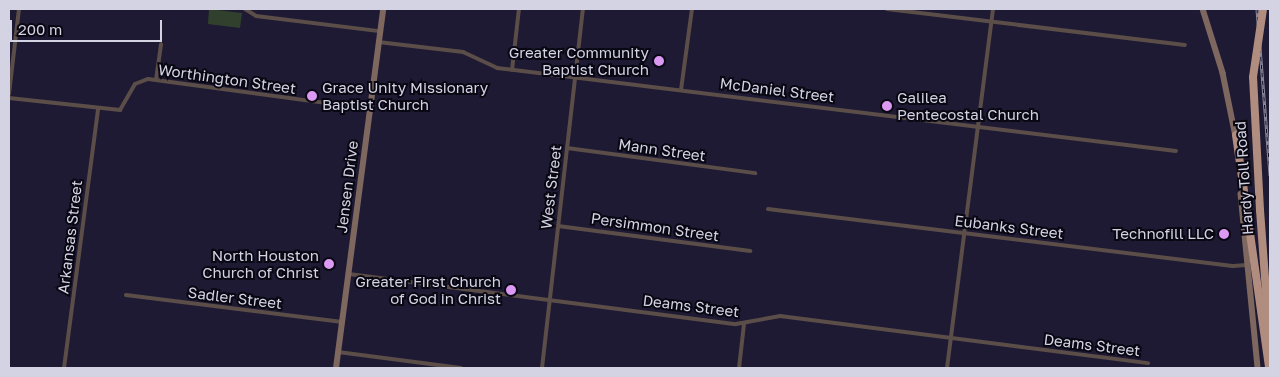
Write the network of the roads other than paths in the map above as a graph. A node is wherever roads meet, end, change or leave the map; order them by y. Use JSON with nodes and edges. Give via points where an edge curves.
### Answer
{"nodes":[{"id":1,"x":19,"y":9,"type":"edge"},
{"id":2,"x":245,"y":9,"type":"edge"},
{"id":3,"x":383,"y":9,"type":"edge"},
{"id":4,"x":519,"y":9,"type":"edge"},
{"id":5,"x":583,"y":9,"type":"edge"},
{"id":6,"x":692,"y":9,"type":"edge"},
{"id":7,"x":887,"y":9,"type":"edge"},
{"id":8,"x":993,"y":9,"type":"edge"},
{"id":9,"x":1203,"y":9,"type":"edge"},
{"id":10,"x":1263,"y":9,"type":"edge"},
{"id":11,"x":991,"y":22,"type":"junction"},
{"id":12,"x":379,"y":31,"type":"junction"},
{"id":13,"x":9,"y":34,"type":"edge"},
{"id":14,"x":16,"y":36,"type":"junction"},
{"id":15,"x":378,"y":42,"type":"junction"},
{"id":16,"x":160,"y":44,"type":"dead end"},
{"id":17,"x":1185,"y":45,"type":"dead end"},
{"id":18,"x":512,"y":70,"type":"junction"},
{"id":19,"x":575,"y":77,"type":"junction"},
{"id":20,"x":156,"y":80,"type":"junction"},
{"id":21,"x":681,"y":90,"type":"junction"},
{"id":22,"x":9,"y":96,"type":"edge"},
{"id":23,"x":98,"y":109,"type":"junction"},
{"id":24,"x":370,"y":109,"type":"junction"},
{"id":25,"x":978,"y":127,"type":"junction"},
{"id":26,"x":1236,"y":135,"type":"junction"},
{"id":27,"x":567,"y":148,"type":"junction"},
{"id":28,"x":1176,"y":152,"type":"dead end"},
{"id":29,"x":755,"y":173,"type":"dead end"},
{"id":30,"x":768,"y":209,"type":"dead end"},
{"id":31,"x":558,"y":226,"type":"junction"},
{"id":32,"x":964,"y":232,"type":"junction"},
{"id":33,"x":750,"y":251,"type":"dead end"},
{"id":34,"x":1246,"y":264,"type":"junction"},
{"id":35,"x":349,"y":274,"type":"junction"},
{"id":36,"x":126,"y":295,"type":"dead end"},
{"id":37,"x":551,"y":300,"type":"junction"},
{"id":38,"x":342,"y":322,"type":"junction"},
{"id":39,"x":744,"y":324,"type":"junction"},
{"id":40,"x":951,"y":338,"type":"junction"},
{"id":41,"x":1270,"y":345,"type":"edge"},
{"id":42,"x":338,"y":352,"type":"junction"},
{"id":43,"x":1148,"y":363,"type":"dead end"},
{"id":44,"x":64,"y":368,"type":"edge"},
{"id":45,"x":336,"y":368,"type":"edge"},
{"id":46,"x":460,"y":368,"type":"edge"},
{"id":47,"x":542,"y":368,"type":"edge"},
{"id":48,"x":739,"y":368,"type":"edge"},
{"id":49,"x":947,"y":368,"type":"edge"},
{"id":50,"x":1258,"y":368,"type":"edge"},
{"id":51,"x":1269,"y":368,"type":"edge"}],
"edges":[{"from":1,"to":14,"type":"street"},
{"from":2,"to":12,"type":"street","via":[[256,16]]},
{"from":3,"to":12,"type":"main road","name":"Jensen Drive"},
{"from":4,"to":18,"type":"street"},
{"from":5,"to":19,"type":"street","name":"West Street"},
{"from":6,"to":21,"type":"street"},
{"from":7,"to":11,"type":"street"},
{"from":8,"to":11,"type":"street"},
{"from":9,"to":26,"type":"main road","via":[[1224,73]]},
{"from":10,"to":41,"type":"highway","name":"Hardy Toll Road","bridge":true,"via":[[1253,77]]},
{"from":11,"to":17,"type":"street"},
{"from":11,"to":25,"type":"street"},
{"from":12,"to":15,"type":"main road","name":"Jensen Drive"},
{"from":13,"to":14,"type":"street"},
{"from":14,"to":22,"type":"street"},
{"from":15,"to":18,"type":"street","name":"McDaniel Street","via":[[463,52],[489,65]]},
{"from":15,"to":24,"type":"main road","name":"Jensen Drive"},
{"from":16,"to":20,"type":"street"},
{"from":18,"to":19,"type":"street","name":"McDaniel Street"},
{"from":19,"to":21,"type":"street","name":"McDaniel Street"},
{"from":19,"to":27,"type":"street","name":"West Street"},
{"from":20,"to":23,"type":"street","name":"Worthington Street","via":[[142,80],[135,84],[120,110]]},
{"from":20,"to":24,"type":"street","name":"Worthington Street"},
{"from":21,"to":25,"type":"street","name":"McDaniel Street"},
{"from":22,"to":23,"type":"street","name":"Worthington Street"},
{"from":23,"to":44,"type":"street","name":"Arkansas Street"},
{"from":24,"to":35,"type":"main road","name":"Jensen Drive"},
{"from":25,"to":28,"type":"street","name":"McDaniel Street"},
{"from":25,"to":32,"type":"street"},
{"from":26,"to":34,"type":"main road"},
{"from":26,"to":51,"type":"highway"},
{"from":27,"to":29,"type":"street","name":"Mann Street"},
{"from":27,"to":31,"type":"street","name":"West Street"},
{"from":30,"to":32,"type":"street","name":"Eubanks Street"},
{"from":31,"to":33,"type":"street","name":"Persimmon Street"},
{"from":31,"to":37,"type":"street","name":"West Street"},
{"from":32,"to":34,"type":"street","name":"Eubanks Street","via":[[1233,266]]},
{"from":32,"to":40,"type":"street"},
{"from":34,"to":50,"type":"main road"},
{"from":35,"to":37,"type":"street","name":"Deams Street"},
{"from":35,"to":38,"type":"main road","name":"Jensen Drive"},
{"from":36,"to":38,"type":"street","name":"Sadler Street"},
{"from":37,"to":39,"type":"street","name":"Deams Street"},
{"from":37,"to":47,"type":"street","name":"West Street"},
{"from":38,"to":42,"type":"main road","name":"Jensen Drive"},
{"from":39,"to":40,"type":"street","name":"Deams Street","via":[[780,316]]},
{"from":39,"to":48,"type":"street"},
{"from":40,"to":43,"type":"street","name":"Deams Street"},
{"from":40,"to":49,"type":"street"},
{"from":42,"to":45,"type":"main road","name":"Jensen Drive"},
{"from":42,"to":46,"type":"street"}]}
